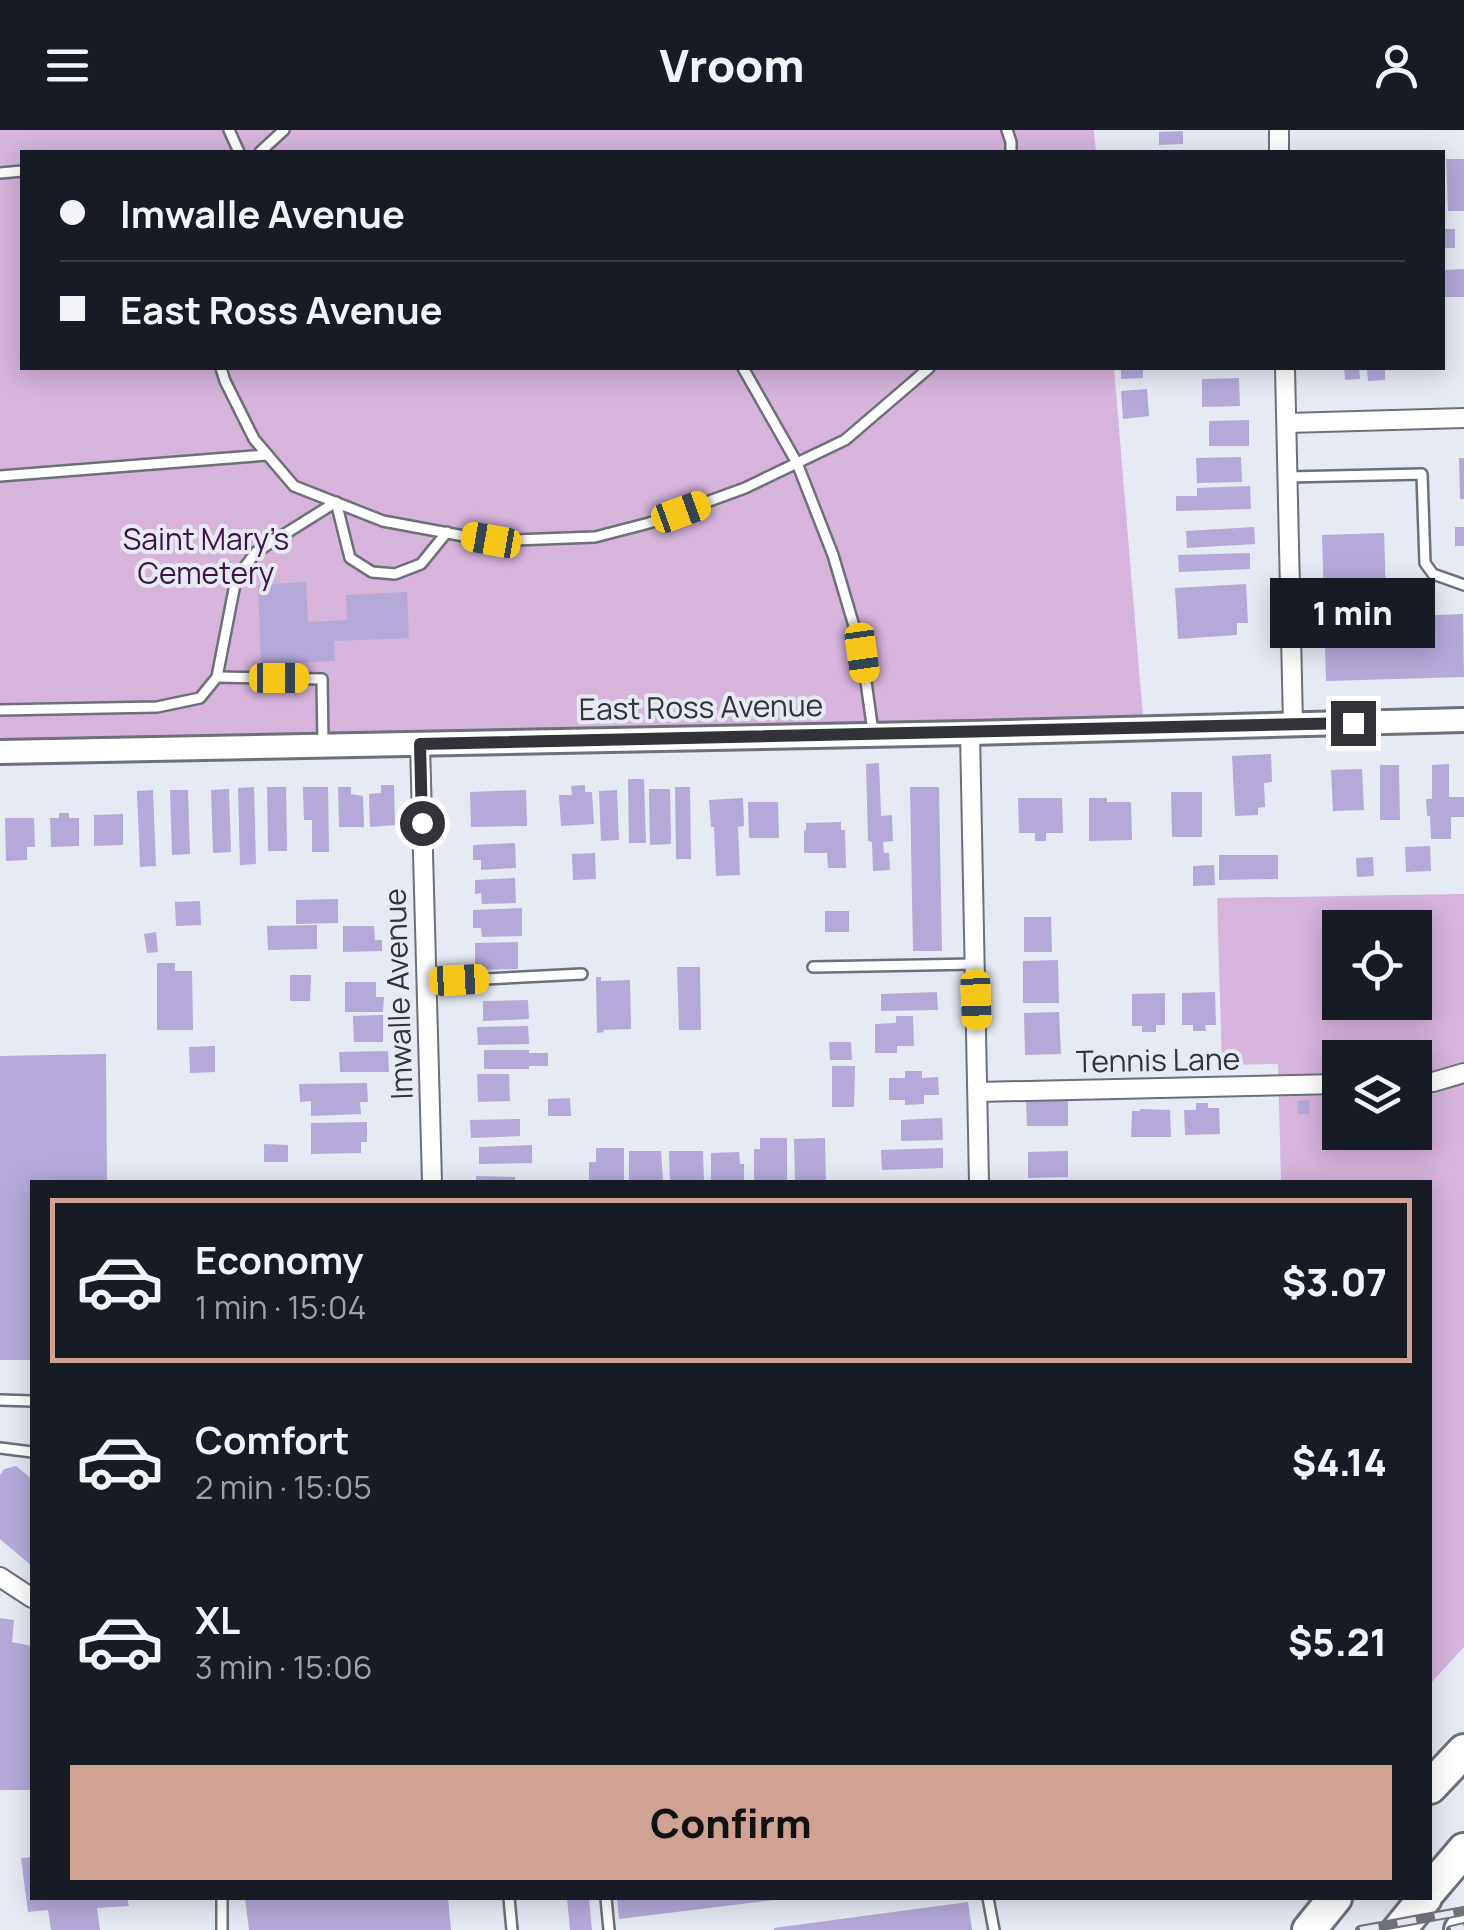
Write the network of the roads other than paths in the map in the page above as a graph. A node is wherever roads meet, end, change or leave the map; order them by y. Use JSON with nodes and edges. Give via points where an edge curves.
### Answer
{"nodes":[{"id":1,"x":284,"y":130,"type":"edge"},
{"id":2,"x":262,"y":150,"type":"edge"},
{"id":3,"x":222,"y":370,"type":"edge"},
{"id":4,"x":745,"y":370,"type":"edge"},
{"id":5,"x":927,"y":370,"type":"edge"},
{"id":6,"x":1285,"y":370,"type":"edge"},
{"id":7,"x":1464,"y":418,"type":"edge"},
{"id":8,"x":1286,"y":422,"type":"junction"},
{"id":9,"x":267,"y":455,"type":"junction"},
{"id":10,"x":797,"y":464,"type":"junction"},
{"id":11,"x":0,"y":476,"type":"edge"},
{"id":12,"x":1288,"y":477,"type":"junction"},
{"id":13,"x":336,"y":502,"type":"junction"},
{"id":14,"x":447,"y":532,"type":"junction"},
{"id":15,"x":1464,"y":584,"type":"edge"},
{"id":16,"x":216,"y":677,"type":"junction"},
{"id":17,"x":0,"y":710,"type":"edge"},
{"id":18,"x":1464,"y":720,"type":"edge"},
{"id":19,"x":1292,"y":724,"type":"junction"},
{"id":20,"x":970,"y":733,"type":"junction"},
{"id":21,"x":874,"y":735,"type":"junction"},
{"id":22,"x":420,"y":744,"type":"junction"},
{"id":23,"x":323,"y":746,"type":"junction"},
{"id":24,"x":0,"y":752,"type":"edge"},
{"id":25,"x":975,"y":964,"type":"junction"},
{"id":26,"x":813,"y":967,"type":"dead end"},
{"id":27,"x":582,"y":974,"type":"dead end"},
{"id":28,"x":426,"y":982,"type":"junction"},
{"id":29,"x":1464,"y":1073,"type":"edge"},
{"id":30,"x":1432,"y":1082,"type":"edge"},
{"id":31,"x":1322,"y":1084,"type":"edge"},
{"id":32,"x":978,"y":1092,"type":"junction"},
{"id":33,"x":432,"y":1180,"type":"edge"},
{"id":34,"x":980,"y":1180,"type":"edge"},
{"id":35,"x":0,"y":1400,"type":"edge"},
{"id":36,"x":30,"y":1401,"type":"edge"},
{"id":37,"x":0,"y":1448,"type":"edge"},
{"id":38,"x":30,"y":1452,"type":"edge"},
{"id":39,"x":0,"y":1577,"type":"edge"},
{"id":40,"x":30,"y":1597,"type":"edge"},
{"id":41,"x":1464,"y":1751,"type":"edge"},
{"id":42,"x":1432,"y":1784,"type":"edge"},
{"id":43,"x":1464,"y":1850,"type":"edge"},
{"id":44,"x":1432,"y":1888,"type":"edge"},
{"id":45,"x":222,"y":1900,"type":"edge"},
{"id":46,"x":509,"y":1900,"type":"edge"},
{"id":47,"x":606,"y":1900,"type":"edge"},
{"id":48,"x":988,"y":1900,"type":"edge"},
{"id":49,"x":1333,"y":1900,"type":"edge"},
{"id":50,"x":1422,"y":1900,"type":"edge"},
{"id":51,"x":1309,"y":1929,"type":"edge"},
{"id":52,"x":222,"y":1930,"type":"edge"},
{"id":53,"x":512,"y":1930,"type":"edge"},
{"id":54,"x":609,"y":1930,"type":"edge"},
{"id":55,"x":994,"y":1930,"type":"edge"},
{"id":56,"x":1399,"y":1930,"type":"edge"}],
"edges":[{"from":1,"to":2,"type":"lane"},
{"from":3,"to":9,"type":"lane"},
{"from":4,"to":10,"type":"lane"},
{"from":5,"to":10,"type":"lane","via":[[845,440]]},
{"from":6,"to":8,"type":"street"},
{"from":7,"to":8,"type":"street"},
{"from":8,"to":12,"type":"street"},
{"from":9,"to":11,"type":"lane"},
{"from":9,"to":13,"type":"lane","via":[[294,486]]},
{"from":10,"to":14,"type":"lane","via":[[649,523],[595,536],[491,540]]},
{"from":10,"to":21,"type":"lane","via":[[862,653]]},
{"from":12,"to":15,"type":"lane","via":[[1422,474],[1425,563],[1433,574]]},
{"from":12,"to":19,"type":"street"},
{"from":13,"to":14,"type":"lane","via":[[384,521]]},
{"from":13,"to":14,"type":"lane","via":[[350,558],[372,572],[395,574],[421,564]]},
{"from":13,"to":16,"type":"lane","via":[[256,552],[236,580]]},
{"from":16,"to":17,"type":"lane","via":[[200,698],[156,707]]},
{"from":16,"to":23,"type":"lane","via":[[322,678]]},
{"from":18,"to":19,"type":"street","name":"East Ross Avenue"},
{"from":19,"to":20,"type":"street","name":"East Ross Avenue"},
{"from":20,"to":21,"type":"street","name":"East Ross Avenue"},
{"from":20,"to":25,"type":"street"},
{"from":21,"to":22,"type":"street","name":"East Ross Avenue"},
{"from":22,"to":23,"type":"street","name":"East Ross Avenue"},
{"from":22,"to":28,"type":"street","name":"Imwalle Avenue"},
{"from":23,"to":24,"type":"street","name":"East Ross Avenue"},
{"from":25,"to":26,"type":"lane"},
{"from":25,"to":32,"type":"street"},
{"from":27,"to":28,"type":"lane"},
{"from":28,"to":33,"type":"street","name":"Imwalle Avenue"},
{"from":29,"to":30,"type":"street"},
{"from":31,"to":32,"type":"street","name":"Tennis Lane"},
{"from":32,"to":34,"type":"street"},
{"from":35,"to":36,"type":"lane"},
{"from":37,"to":38,"type":"lane"},
{"from":39,"to":40,"type":"street"},
{"from":41,"to":42,"type":"highway"},
{"from":43,"to":44,"type":"highway"},
{"from":45,"to":52,"type":"lane"},
{"from":46,"to":53,"type":"lane"},
{"from":47,"to":54,"type":"lane"},
{"from":48,"to":55,"type":"lane"},
{"from":49,"to":51,"type":"highway"},
{"from":50,"to":56,"type":"highway"}]}
